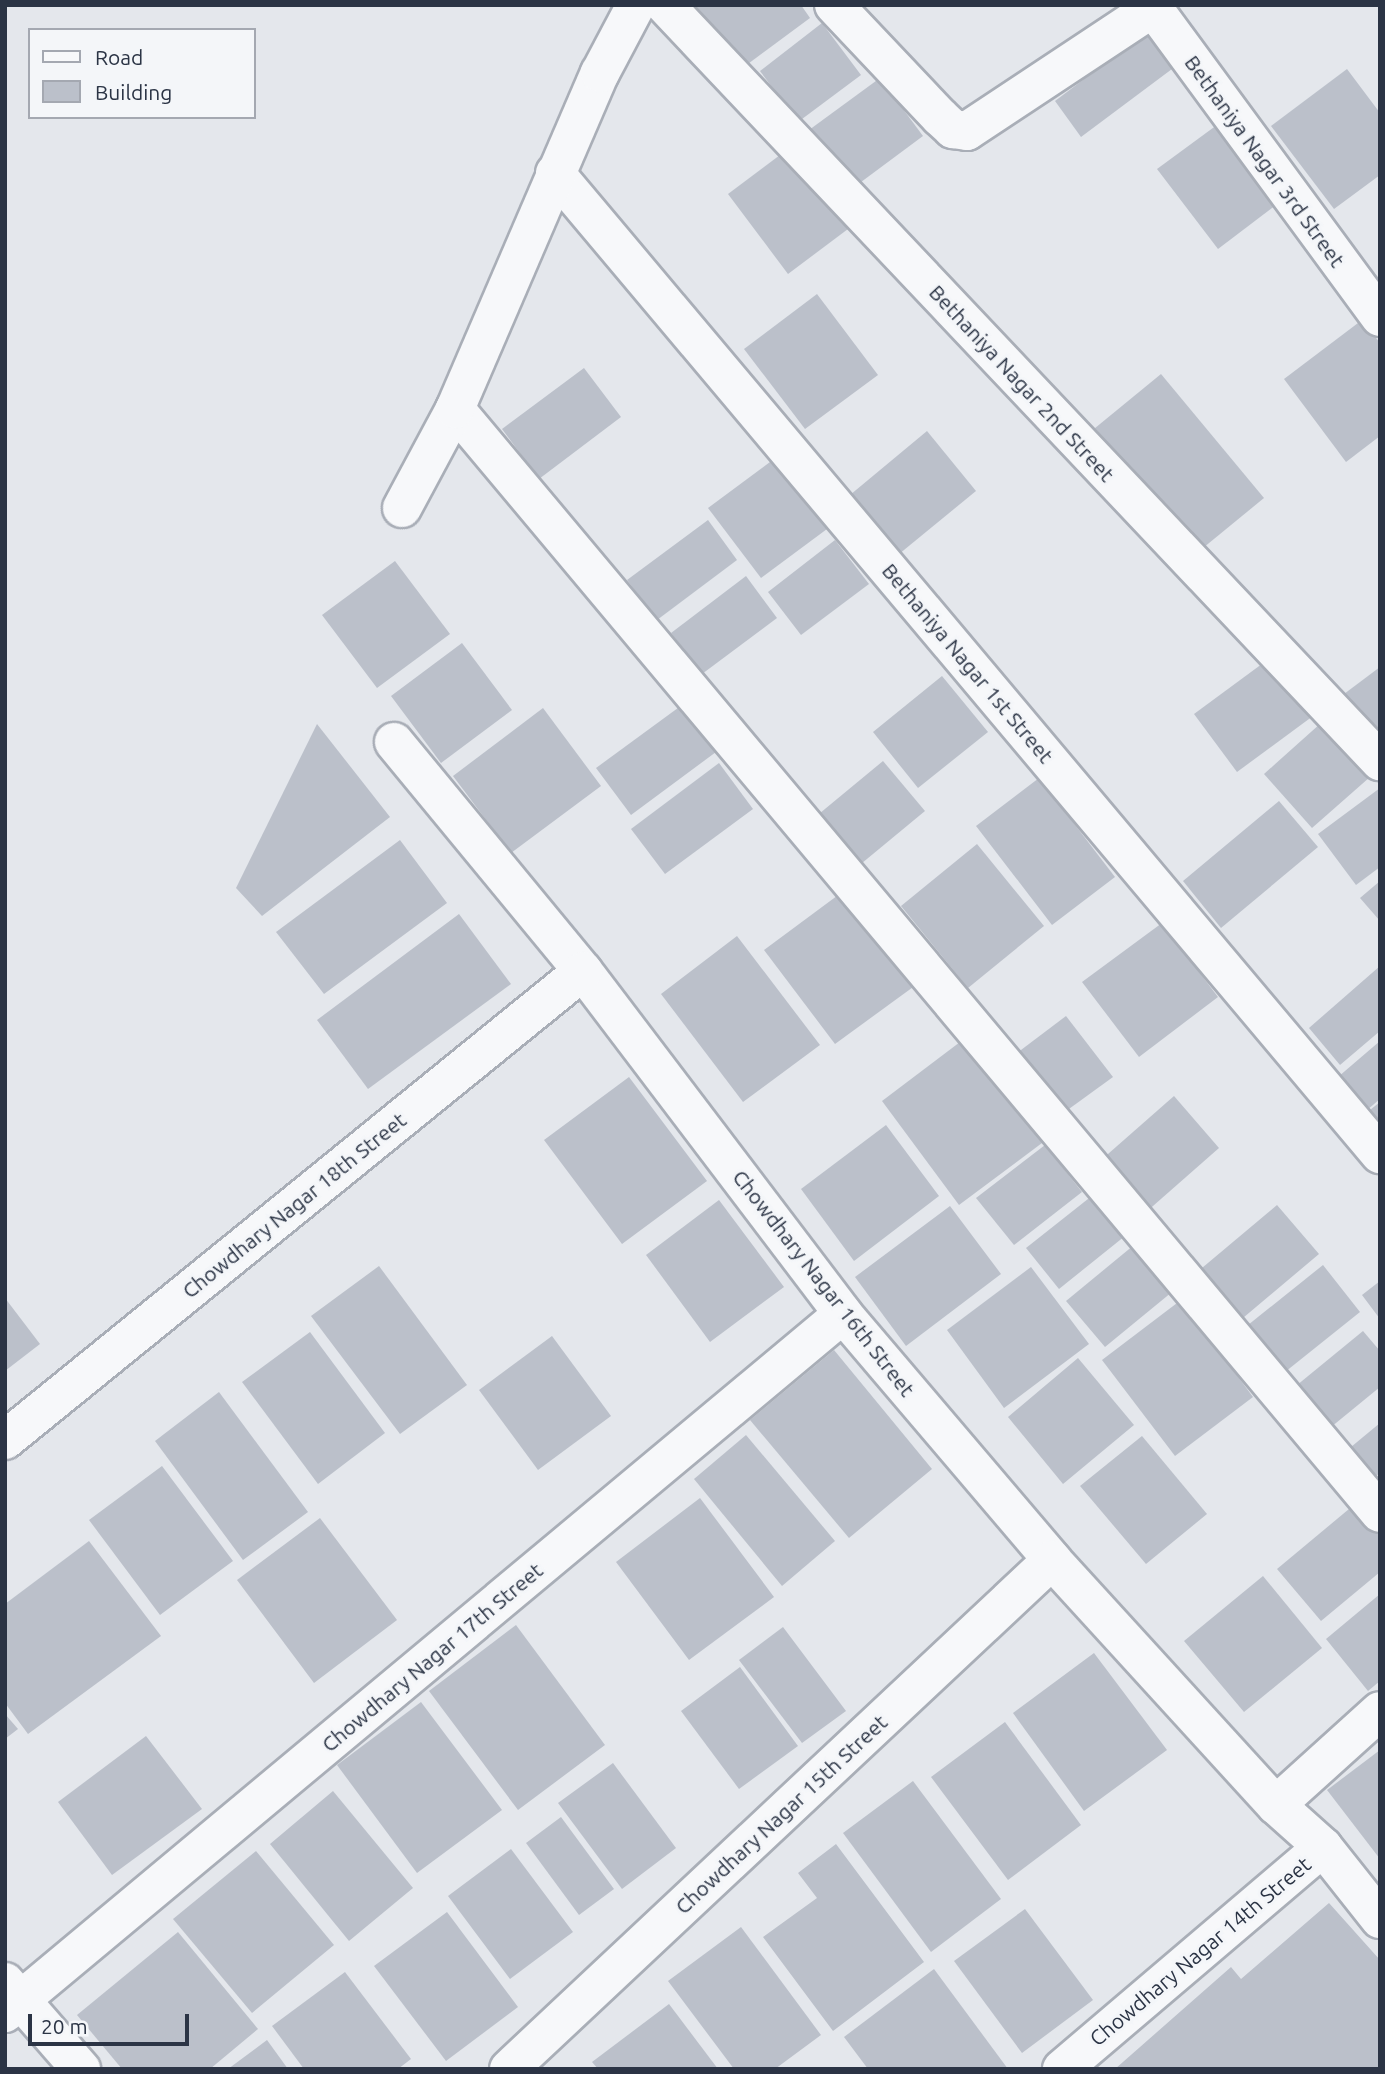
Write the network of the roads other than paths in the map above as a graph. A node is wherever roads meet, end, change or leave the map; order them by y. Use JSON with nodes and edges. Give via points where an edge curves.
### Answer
{"nodes":[{"id":1,"x":636,"y":5,"type":"edge"},
{"id":2,"x":665,"y":5,"type":"edge"},
{"id":3,"x":834,"y":5,"type":"edge"},
{"id":4,"x":1152,"y":7,"type":"edge"},
{"id":5,"x":555,"y":173,"type":"junction"},
{"id":6,"x":1380,"y":317,"type":"edge"},
{"id":7,"x":455,"y":409,"type":"junction"},
{"id":8,"x":402,"y":508,"type":"dead end"},
{"id":9,"x":394,"y":743,"type":"dead end"},
{"id":10,"x":1380,"y":761,"type":"edge"},
{"id":11,"x":583,"y":971,"type":"junction"},
{"id":12,"x":1380,"y":1154,"type":"edge"},
{"id":13,"x":843,"y":1314,"type":"junction"},
{"id":14,"x":5,"y":1440,"type":"edge"},
{"id":15,"x":1380,"y":1513,"type":"edge"},
{"id":16,"x":1052,"y":1559,"type":"junction"},
{"id":17,"x":1380,"y":1711,"type":"edge"},
{"id":18,"x":1276,"y":1805,"type":"junction"},
{"id":19,"x":1323,"y":1847,"type":"junction"},
{"id":20,"x":1380,"y":1919,"type":"edge"},
{"id":21,"x":11,"y":1999,"type":"edge"},
{"id":22,"x":81,"y":2069,"type":"edge"},
{"id":23,"x":509,"y":2069,"type":"edge"},
{"id":24,"x":1062,"y":2069,"type":"edge"}],
"edges":[{"from":1,"to":5,"type":"street"},
{"from":2,"to":10,"type":"street","name":"Bethaniya Nagar 2nd Street"},
{"from":3,"to":4,"type":"street","via":[[940,117],[953,129],[967,131]]},
{"from":4,"to":6,"type":"street","name":"Bethaniya Nagar 3rd Street"},
{"from":5,"to":7,"type":"street"},
{"from":5,"to":12,"type":"street","name":"Bethaniya Nagar 1st Street"},
{"from":7,"to":8,"type":"street"},
{"from":7,"to":15,"type":"street"},
{"from":9,"to":11,"type":"street","name":"Chowdhary Nagar 16th Street"},
{"from":11,"to":13,"type":"street","name":"Chowdhary Nagar 16th Street"},
{"from":11,"to":14,"type":"street","name":"Chowdhary Nagar 18th Street"},
{"from":13,"to":16,"type":"street","name":"Chowdhary Nagar 16th Street"},
{"from":13,"to":21,"type":"street","name":"Chowdhary Nagar 17th Street"},
{"from":16,"to":18,"type":"street","name":"Chowdhary Nagar 16th Street"},
{"from":16,"to":23,"type":"street","name":"Chowdhary Nagar 15th Street"},
{"from":17,"to":18,"type":"street"},
{"from":18,"to":19,"type":"street","name":"Chowdhary Nagar 14th Street"},
{"from":19,"to":20,"type":"street"},
{"from":19,"to":24,"type":"street","name":"Chowdhary Nagar 14th Street"},
{"from":21,"to":22,"type":"street"}]}
